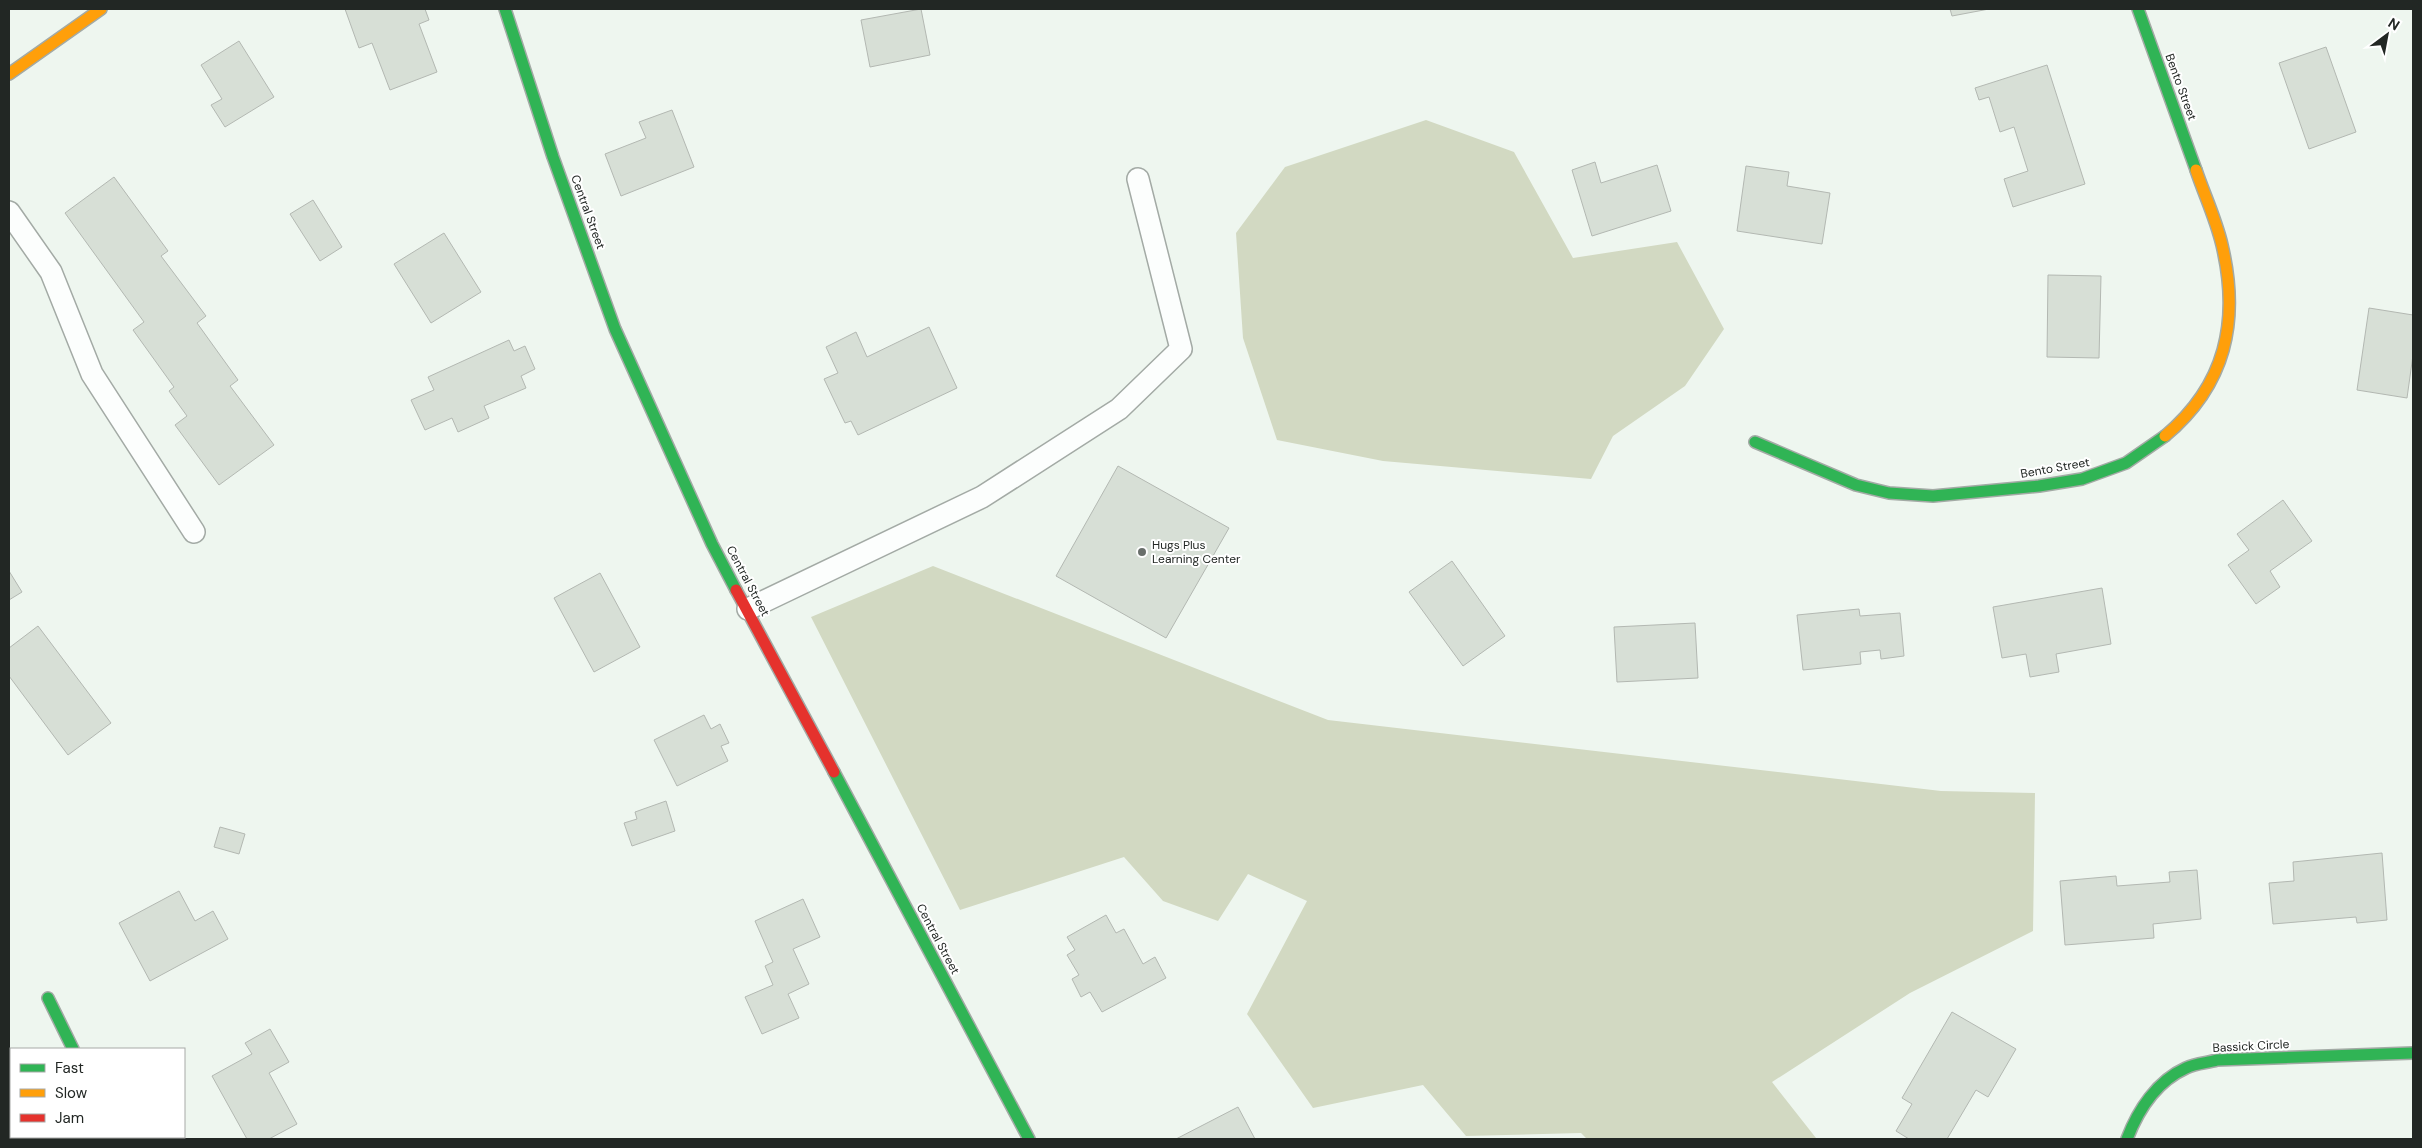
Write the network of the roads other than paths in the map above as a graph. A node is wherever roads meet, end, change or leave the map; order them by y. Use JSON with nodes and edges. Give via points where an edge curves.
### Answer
{"nodes":[{"id":1,"x":102,"y":9,"type":"edge"},
{"id":2,"x":505,"y":9,"type":"edge"},
{"id":3,"x":2138,"y":9,"type":"edge"},
{"id":4,"x":9,"y":74,"type":"edge"},
{"id":5,"x":1138,"y":179,"type":"dead end"},
{"id":6,"x":9,"y":212,"type":"edge"},
{"id":7,"x":1755,"y":442,"type":"dead end"},
{"id":8,"x":194,"y":532,"type":"dead end"},
{"id":9,"x":748,"y":609,"type":"junction"},
{"id":10,"x":48,"y":998,"type":"dead end"},
{"id":11,"x":73,"y":1048,"type":"edge"},
{"id":12,"x":2413,"y":1053,"type":"edge"},
{"id":13,"x":1029,"y":1139,"type":"edge"},
{"id":14,"x":2127,"y":1139,"type":"edge"}],
"edges":[{"from":1,"to":4,"type":"main road"},
{"from":2,"to":9,"type":"main road","name":"Central Street","via":[[553,157],[615,329],[712,544]]},
{"from":3,"to":7,"type":"main road","name":"Bento Street","via":[[2222,243],[2230,277],[2228,336],[2222,361],[2191,412],[2174,430],[2125,464],[2093,476],[2050,484],[1916,497],[1859,486]]},
{"from":5,"to":9,"type":"lane","via":[[1181,349],[1119,409],[982,497]]},
{"from":6,"to":8,"type":"lane","via":[[51,272],[92,374]]},
{"from":9,"to":13,"type":"main road","name":"Central Street"},
{"from":10,"to":11,"type":"main road"},
{"from":12,"to":14,"type":"main road","name":"Bassick Circle","via":[[2217,1060],[2188,1067],[2163,1082],[2133,1122]]}]}
